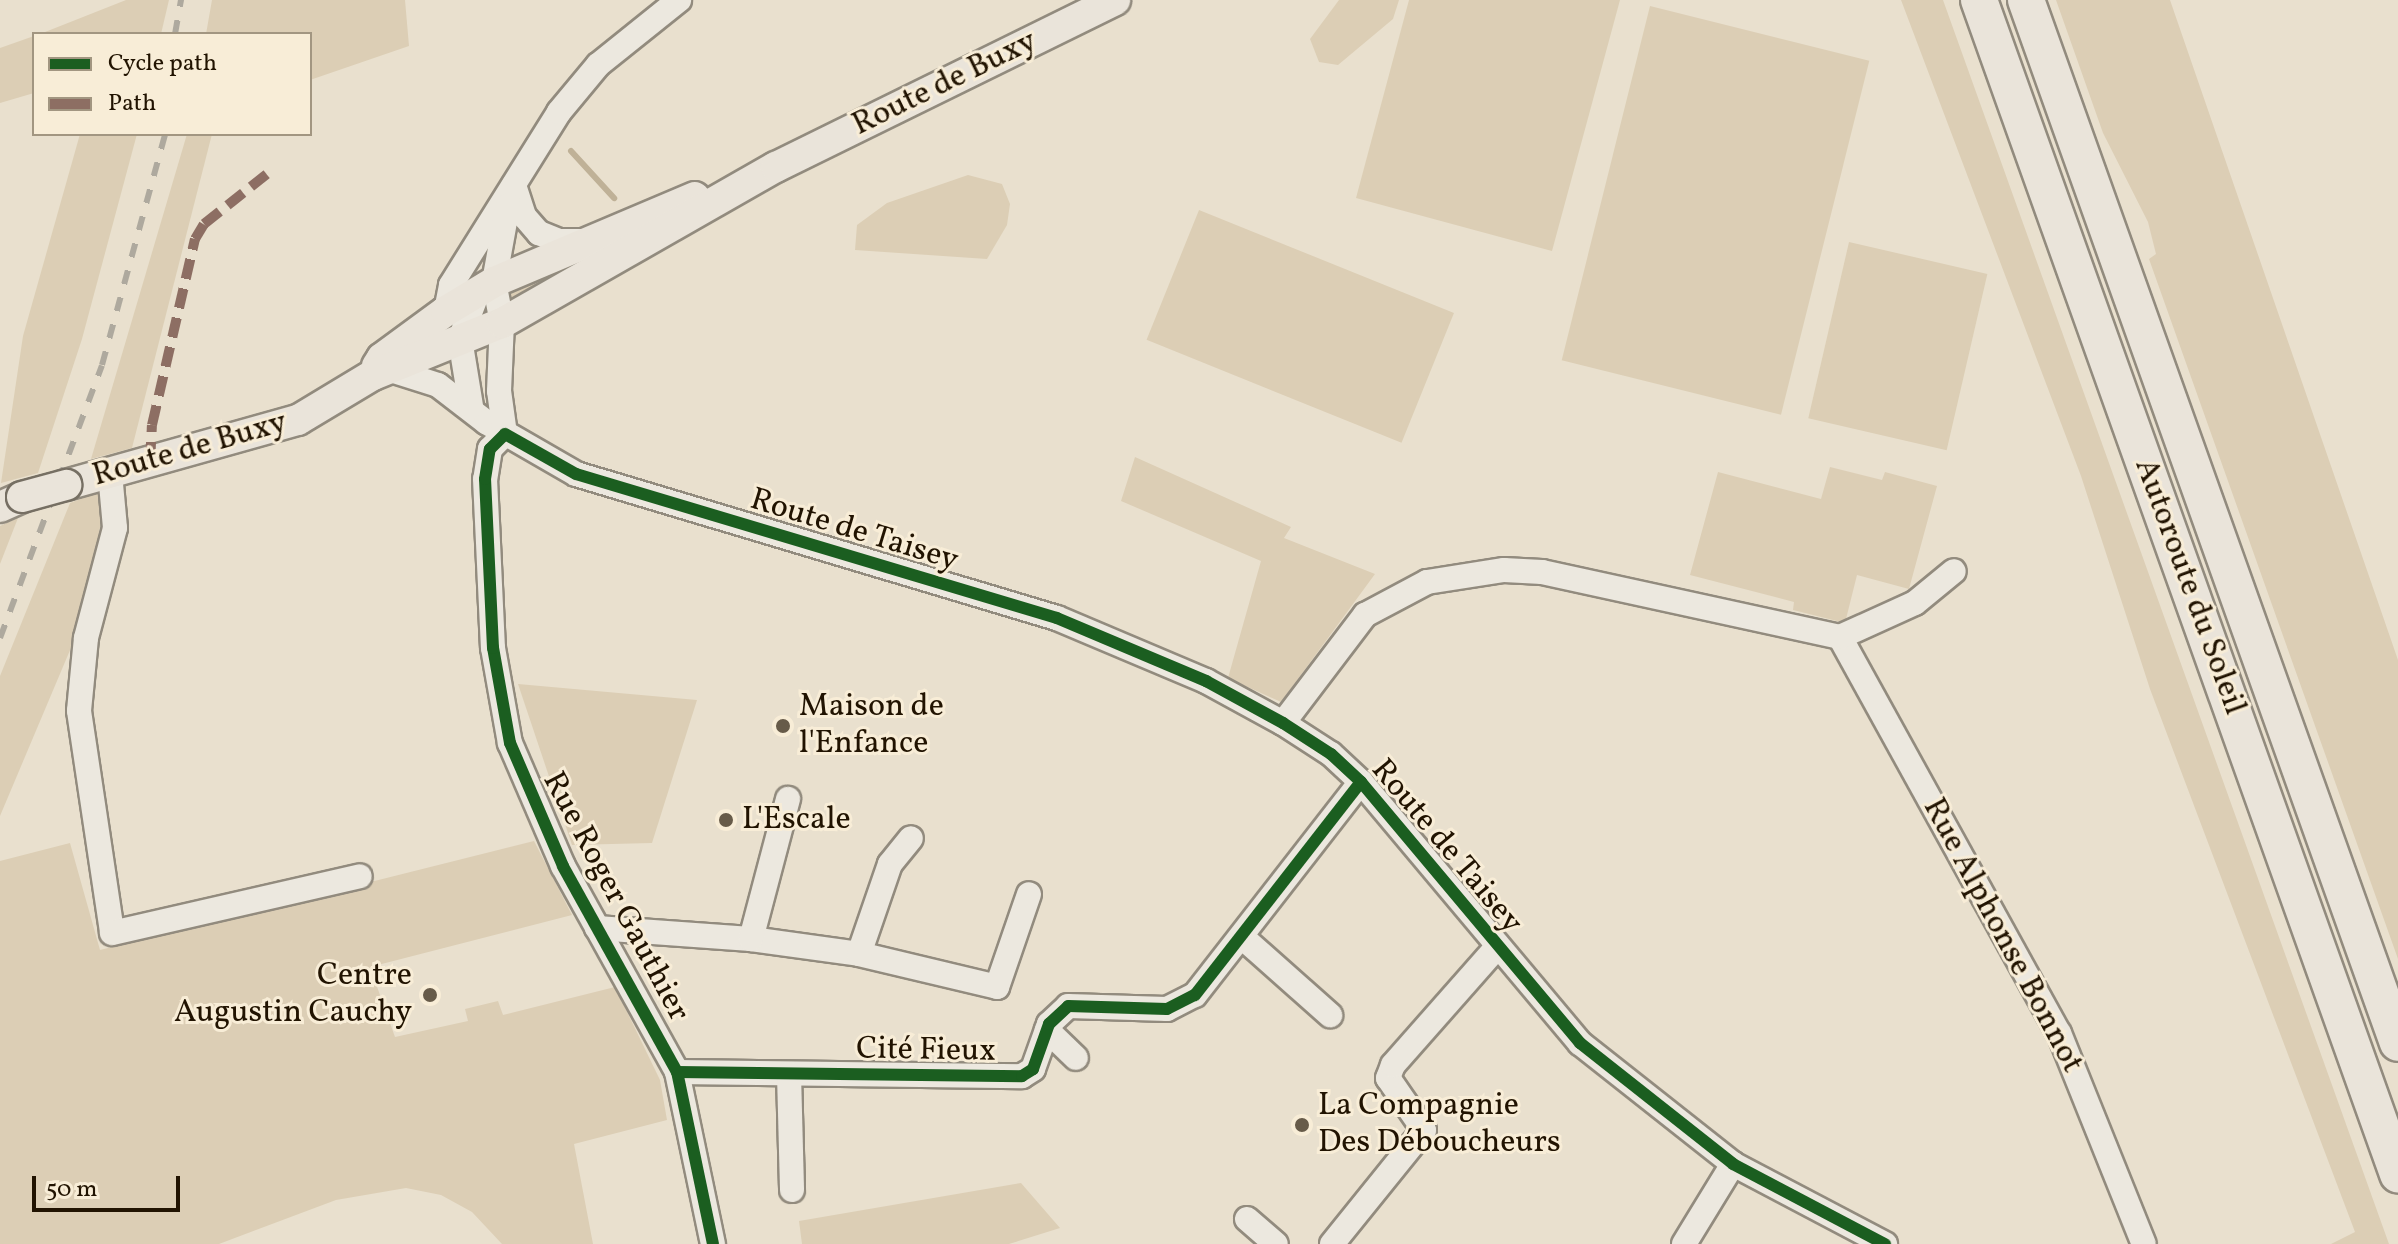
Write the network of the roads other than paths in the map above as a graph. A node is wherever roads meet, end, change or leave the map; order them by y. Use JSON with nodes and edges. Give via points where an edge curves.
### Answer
{"nodes":[{"id":1,"x":679,"y":0,"type":"edge"},
{"id":2,"x":1115,"y":0,"type":"edge"},
{"id":3,"x":1979,"y":0,"type":"edge"},
{"id":4,"x":2026,"y":0,"type":"edge"},
{"id":5,"x":776,"y":167,"type":"junction"},
{"id":6,"x":513,"y":183,"type":"junction"},
{"id":7,"x":589,"y":241,"type":"junction"},
{"id":8,"x":486,"y":287,"type":"junction"},
{"id":9,"x":446,"y":311,"type":"junction"},
{"id":10,"x":502,"y":323,"type":"junction"},
{"id":11,"x":460,"y":339,"type":"junction"},
{"id":12,"x":382,"y":373,"type":"junction"},
{"id":13,"x":471,"y":406,"type":"junction"},
{"id":14,"x":505,"y":434,"type":"junction"},
{"id":15,"x":110,"y":473,"type":"junction"},
{"id":16,"x":11,"y":502,"type":"edge"},
{"id":17,"x":1954,"y":571,"type":"dead end"},
{"id":18,"x":1840,"y":637,"type":"junction"},
{"id":19,"x":1283,"y":723,"type":"junction"},
{"id":20,"x":1361,"y":782,"type":"junction"},
{"id":21,"x":788,"y":799,"type":"dead end"},
{"id":22,"x":911,"y":838,"type":"dead end"},
{"id":23,"x":360,"y":876,"type":"dead end"},
{"id":24,"x":1029,"y":894,"type":"dead end"},
{"id":25,"x":597,"y":928,"type":"junction"},
{"id":26,"x":1242,"y":937,"type":"junction"},
{"id":27,"x":751,"y":939,"type":"junction"},
{"id":28,"x":1496,"y":948,"type":"junction"},
{"id":29,"x":859,"y":954,"type":"junction"},
{"id":30,"x":1330,"y":1015,"type":"dead end"},
{"id":31,"x":1047,"y":1030,"type":"junction"},
{"id":32,"x":2398,"y":1043,"type":"edge"},
{"id":33,"x":1076,"y":1058,"type":"dead end"},
{"id":34,"x":677,"y":1072,"type":"junction"},
{"id":35,"x":789,"y":1074,"type":"junction"},
{"id":36,"x":1733,"y":1164,"type":"junction"},
{"id":37,"x":2398,"y":1174,"type":"edge"},
{"id":38,"x":792,"y":1190,"type":"dead end"},
{"id":39,"x":1247,"y":1219,"type":"dead end"},
{"id":40,"x":713,"y":1244,"type":"edge"},
{"id":41,"x":1276,"y":1244,"type":"edge"},
{"id":42,"x":1332,"y":1244,"type":"edge"},
{"id":43,"x":1684,"y":1244,"type":"edge"},
{"id":44,"x":1885,"y":1244,"type":"edge"},
{"id":45,"x":2144,"y":1244,"type":"edge"}],
"edges":[{"from":1,"to":6,"type":"street","via":[[598,65],[559,112]]},
{"from":2,"to":5,"type":"main road","name":"Route de Buxy"},
{"from":3,"to":37,"type":"highway","name":"Autoroute du Soleil"},
{"from":4,"to":32,"type":"highway","name":"Autoroute du Soleil"},
{"from":5,"to":7,"type":"main road","name":"Route de Buxy"},
{"from":5,"to":10,"type":"main road","name":"Route de Buxy"},
{"from":6,"to":7,"type":"street","name":"Route de Buxy","via":[[524,216],[539,233],[559,241]]},
{"from":6,"to":8,"type":"street"},
{"from":6,"to":9,"type":"street","via":[[451,285]]},
{"from":7,"to":8,"type":"main road","name":"Route de Buxy"},
{"from":8,"to":9,"type":"main road","name":"Route de Buxy"},
{"from":8,"to":10,"type":"street"},
{"from":8,"to":11,"type":"street"},
{"from":9,"to":12,"type":"main road","name":"Route de Buxy","via":[[382,358]]},
{"from":10,"to":11,"type":"main road","name":"Route de Buxy"},
{"from":10,"to":14,"type":"street","via":[[499,391]]},
{"from":11,"to":12,"type":"main road","name":"Route de Buxy"},
{"from":11,"to":13,"type":"street"},
{"from":12,"to":13,"type":"street","name":"Route de Taisey","via":[[424,378]]},
{"from":12,"to":15,"type":"main road","name":"Route de Buxy","via":[[298,420]]},
{"from":13,"to":14,"type":"street","name":"Route de Taisey"},
{"from":14,"to":19,"type":"street","name":"Route de Taisey","via":[[576,474],[1057,618],[1206,681]]},
{"from":14,"to":25,"type":"street","name":"Rue Roger Gauthier","via":[[490,449],[485,465],[499,698],[531,800]]},
{"from":15,"to":16,"type":"main road","name":"Route de Buxy","bridge":true},
{"from":15,"to":23,"type":"street","via":[[115,528],[86,638],[79,711],[83,766],[112,933]]},
{"from":17,"to":18,"type":"street","via":[[1915,603]]},
{"from":18,"to":19,"type":"street","via":[[1542,572],[1463,575],[1395,594],[1365,615]]},
{"from":18,"to":45,"type":"street","name":"Rue Alphonse Bonnot","via":[[2059,1033]]},
{"from":19,"to":20,"type":"street","name":"Route de Taisey","via":[[1331,754]]},
{"from":20,"to":26,"type":"street","name":"Cité Fieux"},
{"from":20,"to":28,"type":"street","name":"Route de Taisey"},
{"from":21,"to":27,"type":"street"},
{"from":22,"to":29,"type":"street","via":[[890,864]]},
{"from":24,"to":29,"type":"street","name":"Rue Roger Gauthier","via":[[997,987]]},
{"from":25,"to":27,"type":"street","name":"Rue Roger Gauthier"},
{"from":25,"to":34,"type":"street","name":"Rue Roger Gauthier"},
{"from":26,"to":30,"type":"street"},
{"from":26,"to":31,"type":"street","name":"Cité Fieux","via":[[1195,995],[1181,1004],[1153,1010],[1068,1006]]},
{"from":27,"to":29,"type":"street","name":"Rue Roger Gauthier"},
{"from":28,"to":36,"type":"street","name":"Route de Taisey","via":[[1580,1043]]},
{"from":28,"to":42,"type":"street","via":[[1393,1065],[1388,1078],[1420,1118],[1420,1140]]},
{"from":31,"to":33,"type":"street"},
{"from":31,"to":35,"type":"street","name":"Cité Fieux","via":[[1033,1069],[1013,1078]]},
{"from":34,"to":35,"type":"street","name":"Cité Fieux"},
{"from":34,"to":40,"type":"street","name":"Rue Roger Gauthier"},
{"from":35,"to":38,"type":"street"},
{"from":36,"to":43,"type":"street"},
{"from":36,"to":44,"type":"street","name":"Route de Taisey"},
{"from":39,"to":41,"type":"street"}]}
